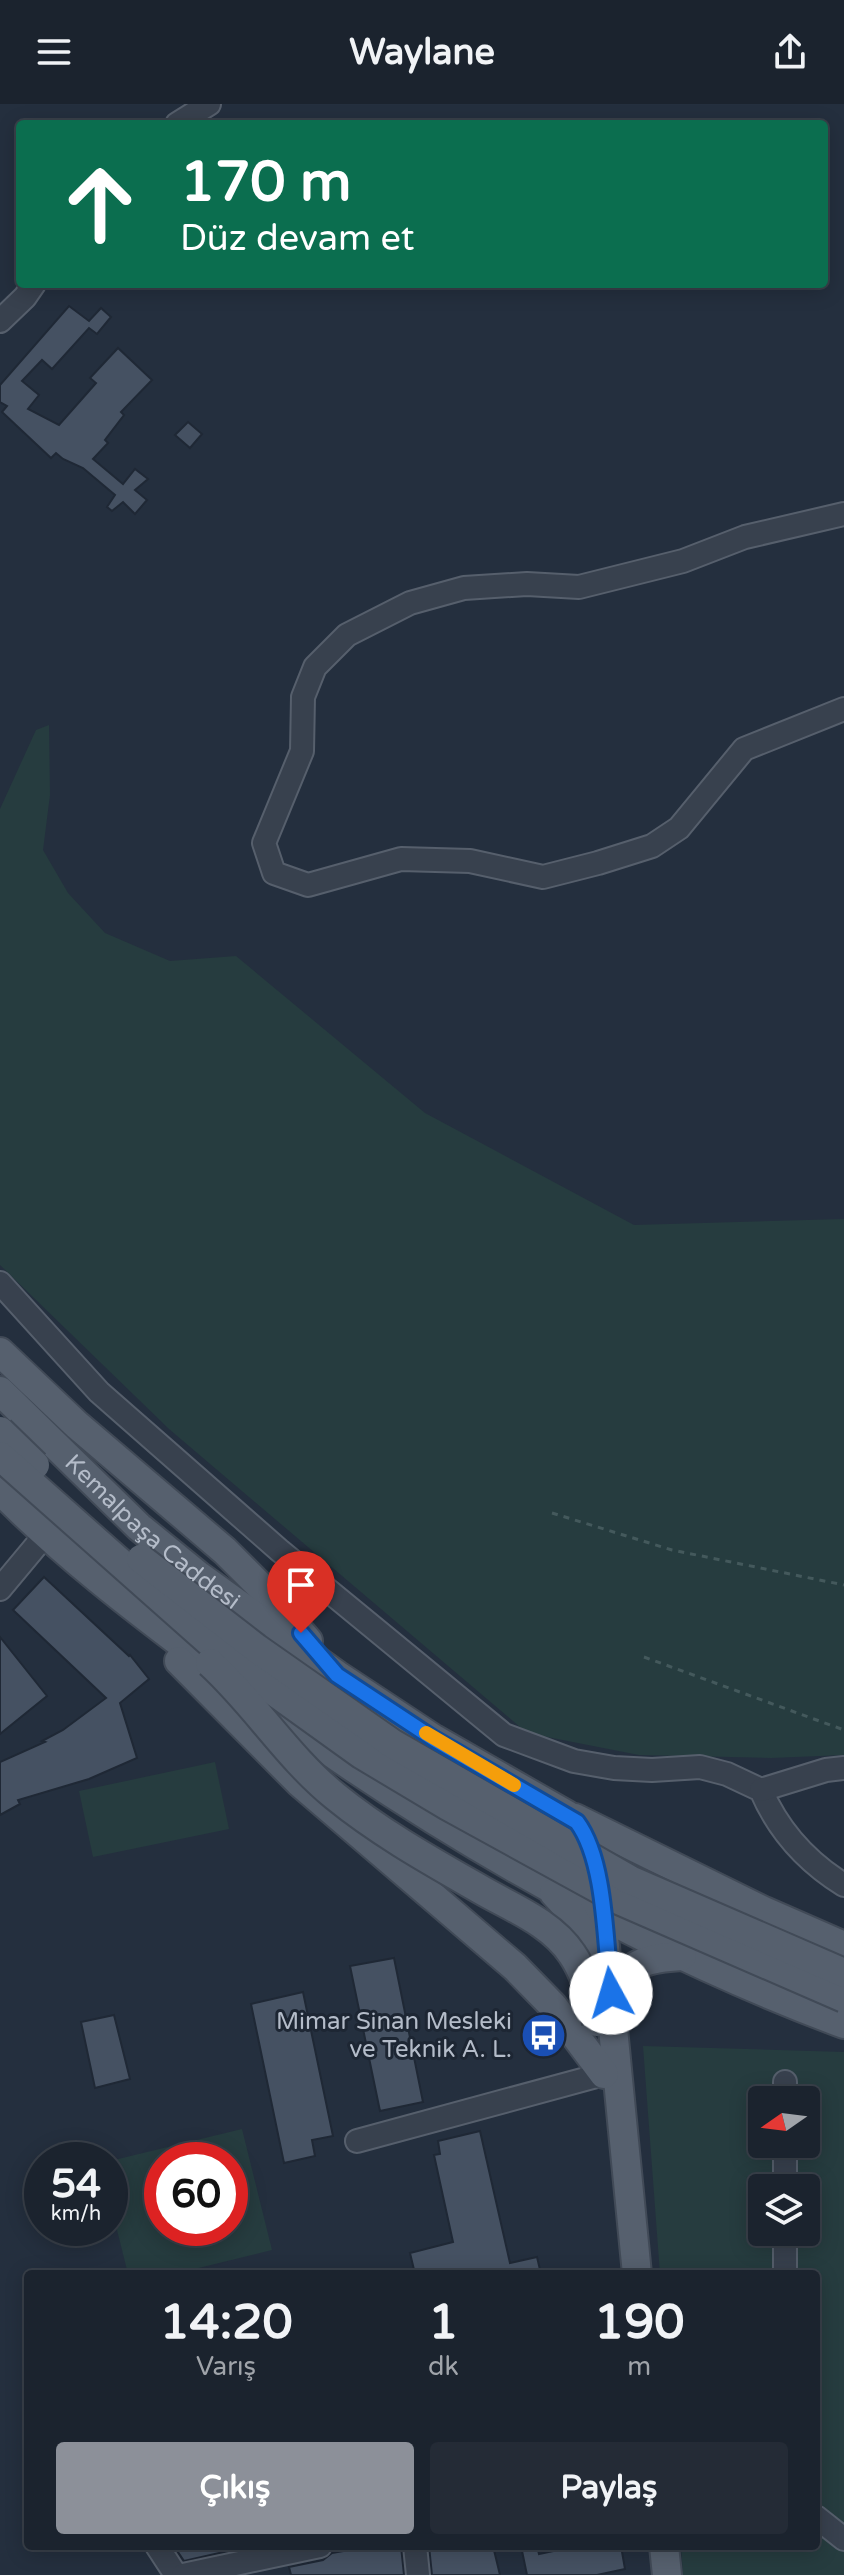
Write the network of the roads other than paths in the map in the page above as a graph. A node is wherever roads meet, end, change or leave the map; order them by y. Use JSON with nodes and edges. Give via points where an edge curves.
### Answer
{"nodes":[{"id":1,"x":209,"y":104,"type":"edge"},
{"id":2,"x":183,"y":120,"type":"edge"},
{"id":3,"x":31,"y":288,"type":"edge"},
{"id":4,"x":0,"y":321,"type":"edge"},
{"id":5,"x":844,"y":514,"type":"edge"},
{"id":6,"x":844,"y":709,"type":"edge"},
{"id":7,"x":0,"y":1283,"type":"edge"},
{"id":8,"x":0,"y":1352,"type":"edge"},
{"id":9,"x":0,"y":1391,"type":"edge"},
{"id":10,"x":0,"y":1431,"type":"edge"},
{"id":11,"x":73,"y":1463,"type":"junction"},
{"id":12,"x":5,"y":1472,"type":"edge"},
{"id":13,"x":21,"y":1512,"type":"junction"},
{"id":14,"x":45,"y":1535,"type":"junction"},
{"id":15,"x":105,"y":1586,"type":"junction"},
{"id":16,"x":0,"y":1589,"type":"edge"},
{"id":17,"x":337,"y":1675,"type":"junction"},
{"id":18,"x":434,"y":1739,"type":"junction"},
{"id":19,"x":844,"y":1768,"type":"edge"},
{"id":20,"x":761,"y":1790,"type":"junction"},
{"id":21,"x":391,"y":1793,"type":"junction"},
{"id":22,"x":567,"y":1815,"type":"junction"},
{"id":23,"x":538,"y":1880,"type":"junction"},
{"id":24,"x":844,"y":1885,"type":"edge"},
{"id":25,"x":602,"y":1916,"type":"junction"},
{"id":26,"x":844,"y":1946,"type":"edge"},
{"id":27,"x":682,"y":1956,"type":"junction"},
{"id":28,"x":844,"y":1973,"type":"edge"},
{"id":29,"x":611,"y":1993,"type":"junction"},
{"id":30,"x":844,"y":1998,"type":"edge"},
{"id":31,"x":844,"y":2024,"type":"edge"},
{"id":32,"x":603,"y":2063,"type":"junction"},
{"id":33,"x":357,"y":2141,"type":"dead end"},
{"id":34,"x":785,"y":2246,"type":"edge"},
{"id":35,"x":623,"y":2270,"type":"edge"},
{"id":36,"x":637,"y":2270,"type":"edge"},
{"id":37,"x":785,"y":2270,"type":"edge"},
{"id":38,"x":820,"y":2520,"type":"edge"},
{"id":39,"x":844,"y":2539,"type":"edge"},
{"id":40,"x":160,"y":2550,"type":"edge"},
{"id":41,"x":301,"y":2550,"type":"edge"},
{"id":42,"x":415,"y":2550,"type":"edge"},
{"id":43,"x":649,"y":2550,"type":"edge"},
{"id":44,"x":664,"y":2550,"type":"edge"},
{"id":45,"x":176,"y":2575,"type":"edge"},
{"id":46,"x":183,"y":2575,"type":"edge"},
{"id":47,"x":418,"y":2575,"type":"edge"},
{"id":48,"x":651,"y":2575,"type":"edge"},
{"id":49,"x":667,"y":2575,"type":"edge"}],
"edges":[{"from":1,"to":2,"type":"street"},
{"from":3,"to":4,"type":"street"},
{"from":5,"to":6,"type":"street","via":[[745,537],[683,561],[579,587],[464,588],[410,603],[347,635],[315,667],[303,697],[302,751],[264,843],[274,873],[308,885],[401,859],[470,861],[543,877],[652,846],[679,828],[744,749]]},
{"from":7,"to":20,"type":"street","via":[[99,1392],[279,1550],[504,1735],[574,1761],[652,1770],[700,1767]]},
{"from":8,"to":17,"type":"main road","via":[[265,1591]]},
{"from":9,"to":11,"type":"main road","name":"Kemalpaşa Caddesi"},
{"from":10,"to":28,"type":"main road","bridge":true,"via":[[208,1612],[393,1744],[630,1880]]},
{"from":11,"to":13,"type":"main road","via":[[41,1457],[23,1469],[16,1489]]},
{"from":11,"to":17,"type":"main road","name":"Kemalpaşa Caddesi","via":[[170,1554]]},
{"from":12,"to":13,"type":"main road"},
{"from":12,"to":30,"type":"main road","bridge":true,"via":[[229,1659],[361,1754],[621,1901]]},
{"from":12,"to":32,"type":"main road","bridge":true,"via":[[221,1673],[319,1783],[404,1846],[559,1938],[584,1976]]},
{"from":13,"to":14,"type":"main road"},
{"from":14,"to":15,"type":"main road"},
{"from":14,"to":16,"type":"street"},
{"from":15,"to":21,"type":"main road","via":[[282,1720]]},
{"from":15,"to":32,"type":"main road","via":[[299,1782],[515,1967]]},
{"from":17,"to":18,"type":"main road","name":"Kemalpaşa Caddesi"},
{"from":18,"to":21,"type":"main road","via":[[445,1759],[442,1782],[424,1797]]},
{"from":18,"to":22,"type":"main road","name":"Kemalpaşa Caddesi"},
{"from":19,"to":20,"type":"street"},
{"from":20,"to":24,"type":"street","via":[[772,1816],[804,1855]]},
{"from":21,"to":23,"type":"main road"},
{"from":22,"to":25,"type":"main road","name":"Kemalpaşa Caddesi","via":[[590,1843]]},
{"from":22,"to":26,"type":"main road"},
{"from":23,"to":25,"type":"main road"},
{"from":23,"to":32,"type":"main road","via":[[562,1901],[586,1941],[601,2012]]},
{"from":25,"to":27,"type":"main road"},
{"from":25,"to":29,"type":"main road","name":"Kemalpaşa Caddesi"},
{"from":27,"to":29,"type":"main road","via":[[633,1966]]},
{"from":27,"to":31,"type":"main road"},
{"from":29,"to":36,"type":"main road","name":"Kemalpaşa Caddesi"},
{"from":32,"to":33,"type":"street"},
{"from":32,"to":35,"type":"main road"},
{"from":34,"to":37,"type":"street"},
{"from":38,"to":39,"type":"street"},
{"from":40,"to":45,"type":"street"},
{"from":41,"to":46,"type":"street"},
{"from":42,"to":47,"type":"street"},
{"from":43,"to":48,"type":"main road"},
{"from":44,"to":49,"type":"main road"}]}
